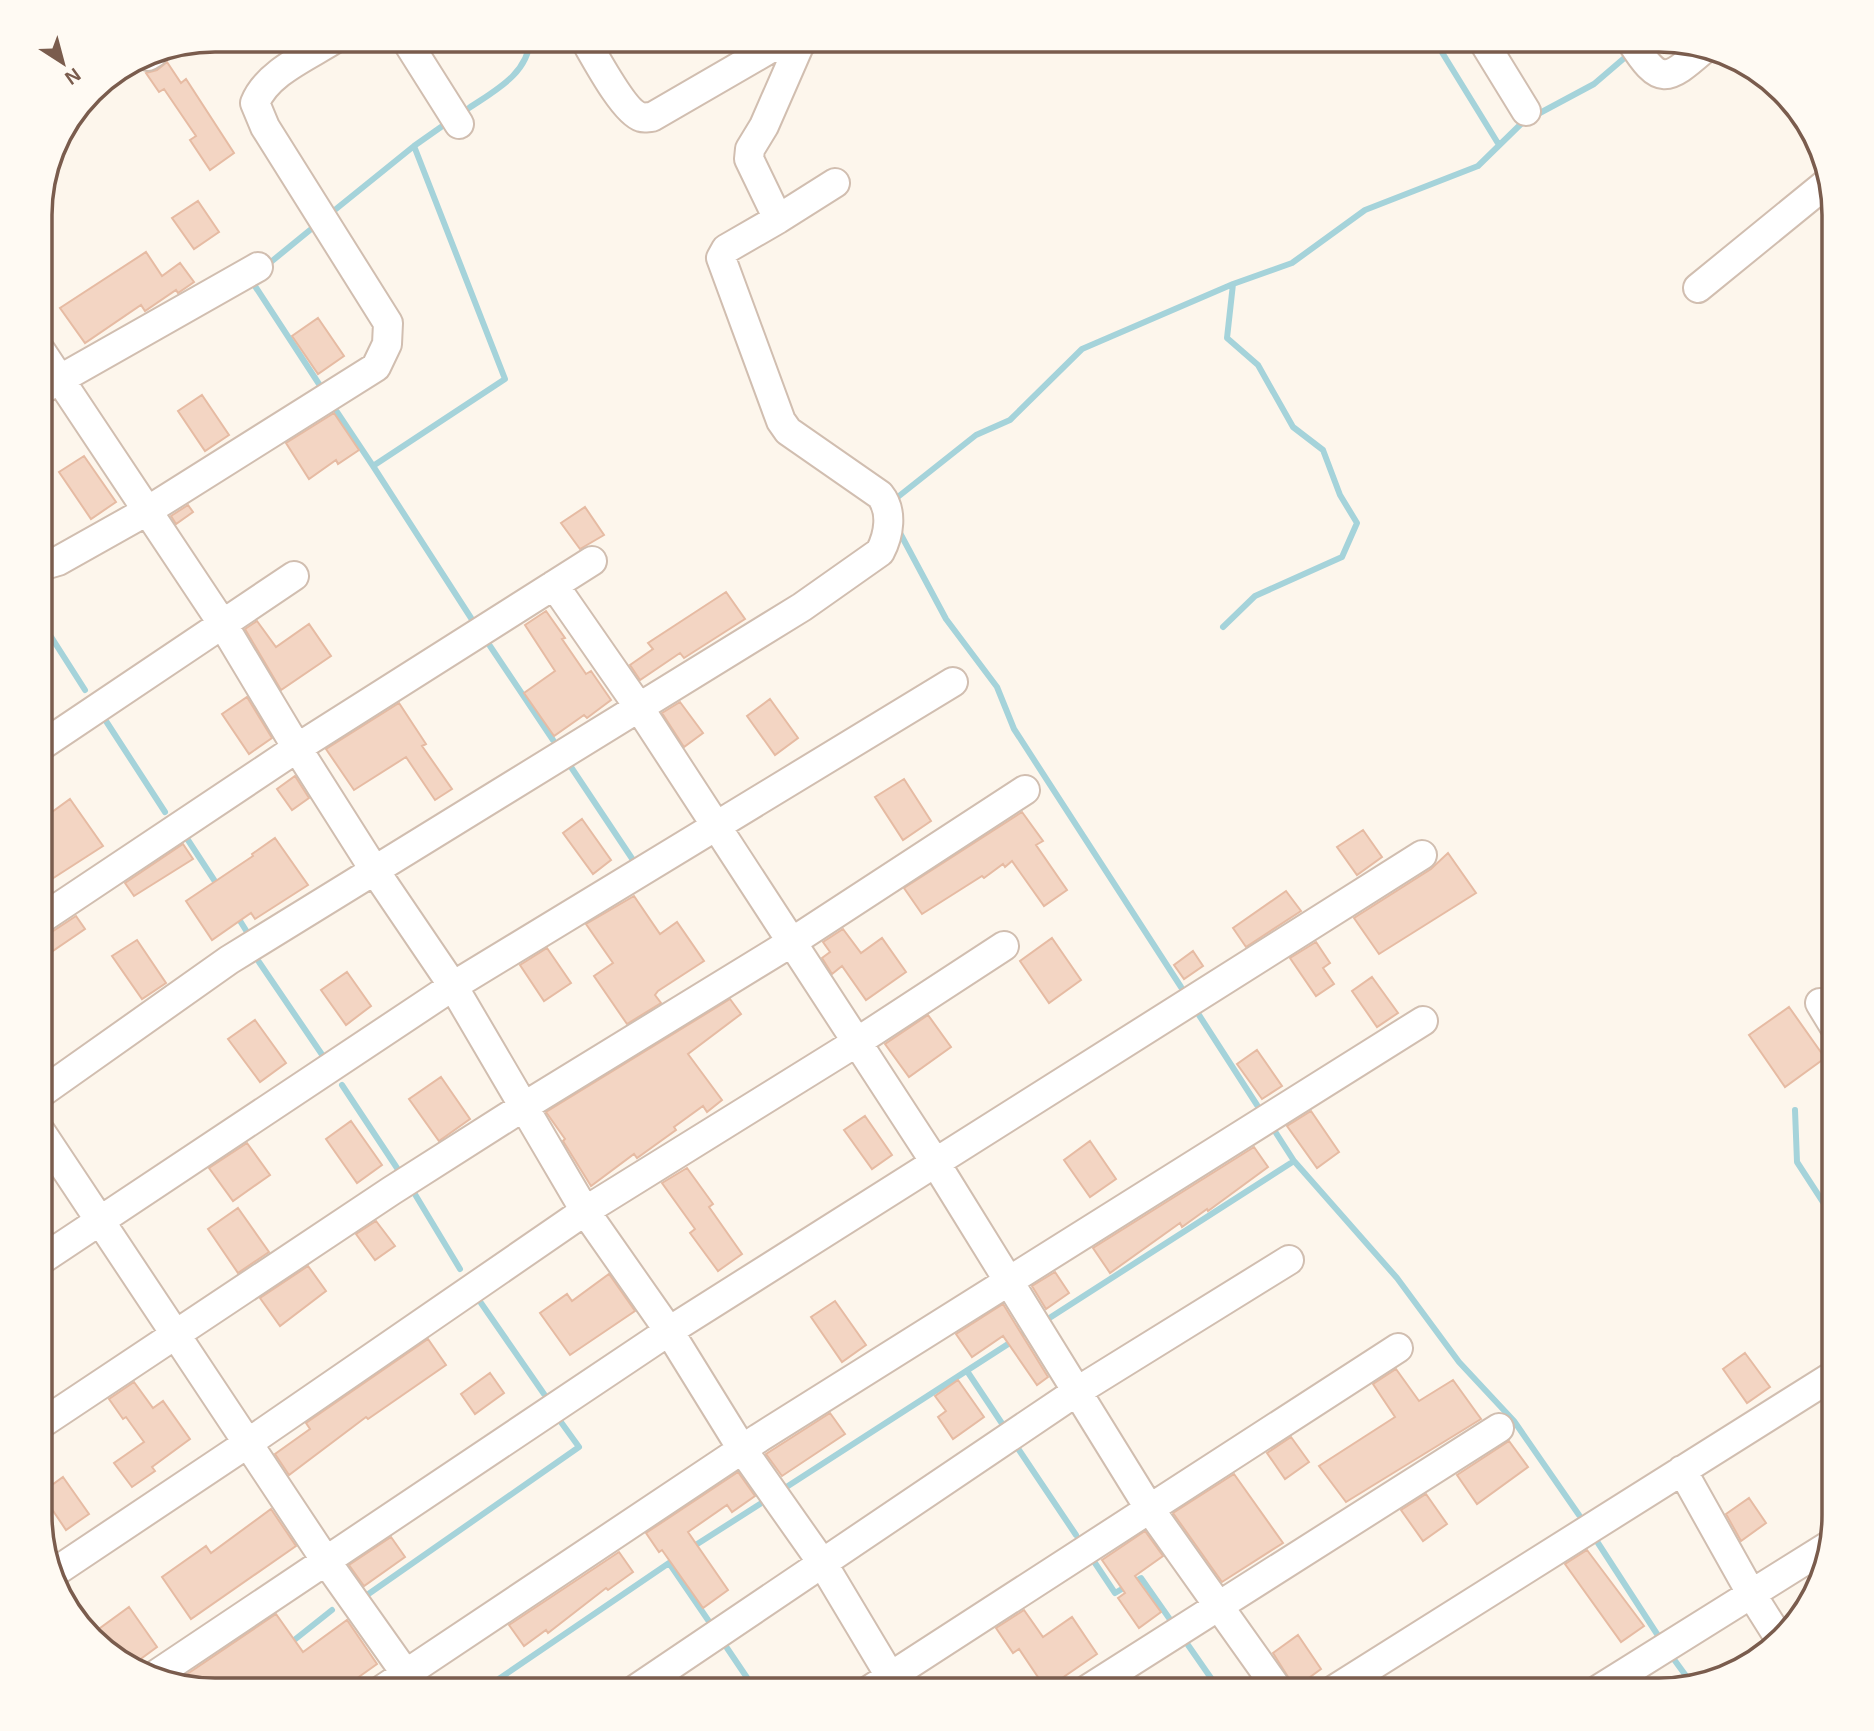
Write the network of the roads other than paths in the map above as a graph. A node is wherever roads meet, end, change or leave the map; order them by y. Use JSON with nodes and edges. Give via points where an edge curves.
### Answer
{"nodes":[{"id":1,"x":1490,"y":52,"type":"edge"},
{"id":2,"x":1639,"y":52,"type":"edge"},
{"id":3,"x":312,"y":53,"type":"edge"},
{"id":4,"x":414,"y":53,"type":"edge"},
{"id":5,"x":593,"y":53,"type":"edge"},
{"id":6,"x":763,"y":53,"type":"edge"},
{"id":7,"x":798,"y":53,"type":"edge"},
{"id":8,"x":1694,"y":57,"type":"edge"},
{"id":9,"x":1526,"y":111,"type":"dead end"},
{"id":10,"x":459,"y":124,"type":"dead end"},
{"id":11,"x":835,"y":183,"type":"dead end"},
{"id":12,"x":1819,"y":189,"type":"edge"},
{"id":13,"x":778,"y":219,"type":"junction"},
{"id":14,"x":258,"y":267,"type":"dead end"},
{"id":15,"x":1698,"y":288,"type":"dead end"},
{"id":16,"x":53,"y":383,"type":"edge"},
{"id":17,"x":53,"y":390,"type":"edge"},
{"id":18,"x":147,"y":511,"type":"junction"},
{"id":19,"x":592,"y":561,"type":"dead end"},
{"id":20,"x":53,"y":562,"type":"edge"},
{"id":21,"x":295,"y":576,"type":"dead end"},
{"id":22,"x":554,"y":585,"type":"junction"},
{"id":23,"x":222,"y":623,"type":"junction"},
{"id":24,"x":953,"y":682,"type":"dead end"},
{"id":25,"x":638,"y":706,"type":"junction"},
{"id":26,"x":53,"y":738,"type":"edge"},
{"id":27,"x":297,"y":748,"type":"junction"},
{"id":28,"x":1025,"y":790,"type":"dead end"},
{"id":29,"x":717,"y":827,"type":"junction"},
{"id":30,"x":1422,"y":855,"type":"dead end"},
{"id":31,"x":375,"y":871,"type":"junction"},
{"id":32,"x":53,"y":911,"type":"edge"},
{"id":33,"x":792,"y":942,"type":"junction"},
{"id":34,"x":1004,"y":946,"type":"dead end"},
{"id":35,"x":453,"y":986,"type":"junction"},
{"id":36,"x":1423,"y":1021,"type":"dead end"},
{"id":37,"x":857,"y":1042,"type":"junction"},
{"id":38,"x":53,"y":1085,"type":"edge"},
{"id":39,"x":523,"y":1107,"type":"junction"},
{"id":40,"x":53,"y":1150,"type":"edge"},
{"id":41,"x":935,"y":1162,"type":"junction"},
{"id":42,"x":585,"y":1211,"type":"junction"},
{"id":43,"x":99,"y":1220,"type":"junction"},
{"id":44,"x":53,"y":1252,"type":"edge"},
{"id":45,"x":1289,"y":1260,"type":"dead end"},
{"id":46,"x":1009,"y":1280,"type":"junction"},
{"id":47,"x":669,"y":1331,"type":"junction"},
{"id":48,"x":175,"y":1336,"type":"junction"},
{"id":49,"x":1398,"y":1348,"type":"dead end"},
{"id":50,"x":1822,"y":1383,"type":"edge"},
{"id":51,"x":1076,"y":1392,"type":"junction"},
{"id":52,"x":53,"y":1416,"type":"edge"},
{"id":53,"x":1499,"y":1428,"type":"dead end"},
{"id":54,"x":248,"y":1443,"type":"junction"},
{"id":55,"x":742,"y":1450,"type":"junction"},
{"id":56,"x":1682,"y":1470,"type":"junction"},
{"id":57,"x":1149,"y":1508,"type":"junction"},
{"id":58,"x":1817,"y":1553,"type":"edge"},
{"id":59,"x":326,"y":1561,"type":"junction"},
{"id":60,"x":823,"y":1564,"type":"junction"},
{"id":61,"x":61,"y":1568,"type":"edge"},
{"id":62,"x":1752,"y":1595,"type":"junction"},
{"id":63,"x":1219,"y":1605,"type":"junction"},
{"id":64,"x":1774,"y":1631,"type":"edge"},
{"id":65,"x":163,"y":1670,"type":"edge"},
{"id":66,"x":409,"y":1678,"type":"edge"},
{"id":67,"x":418,"y":1678,"type":"edge"},
{"id":68,"x":652,"y":1678,"type":"edge"},
{"id":69,"x":882,"y":1678,"type":"edge"},
{"id":70,"x":898,"y":1678,"type":"edge"},
{"id":71,"x":1105,"y":1678,"type":"edge"},
{"id":72,"x":1270,"y":1678,"type":"edge"},
{"id":73,"x":1353,"y":1678,"type":"edge"},
{"id":74,"x":1618,"y":1678,"type":"edge"}],
"edges":[{"from":1,"to":9,"type":"street"},
{"from":2,"to":8,"type":"street","via":[[1655,73],[1664,75]]},
{"from":3,"to":18,"type":"street","via":[[260,90],[255,103],[265,127],[388,323],[387,344],[376,368]]},
{"from":4,"to":10,"type":"street"},
{"from":5,"to":6,"type":"street","via":[[629,109],[639,117],[652,117]]},
{"from":7,"to":13,"type":"street","via":[[750,149],[749,159]]},
{"from":11,"to":13,"type":"street"},
{"from":12,"to":15,"type":"street"},
{"from":13,"to":25,"type":"street","via":[[726,249],[723,267],[781,421],[788,431],[880,495],[886,503],[887,539],[880,552],[802,607]]},
{"from":14,"to":16,"type":"street"},
{"from":17,"to":18,"type":"street"},
{"from":18,"to":20,"type":"street"},
{"from":18,"to":23,"type":"street"},
{"from":19,"to":22,"type":"street"},
{"from":21,"to":23,"type":"street"},
{"from":22,"to":25,"type":"street"},
{"from":22,"to":27,"type":"street"},
{"from":23,"to":26,"type":"street"},
{"from":23,"to":27,"type":"street"},
{"from":24,"to":29,"type":"street"},
{"from":25,"to":29,"type":"street"},
{"from":25,"to":31,"type":"street"},
{"from":27,"to":31,"type":"street"},
{"from":27,"to":32,"type":"street"},
{"from":28,"to":33,"type":"street"},
{"from":29,"to":33,"type":"street"},
{"from":29,"to":35,"type":"street"},
{"from":30,"to":41,"type":"street"},
{"from":31,"to":35,"type":"street"},
{"from":31,"to":38,"type":"street","via":[[229,960]]},
{"from":33,"to":37,"type":"street"},
{"from":33,"to":39,"type":"street"},
{"from":34,"to":37,"type":"street"},
{"from":35,"to":39,"type":"street"},
{"from":35,"to":43,"type":"street"},
{"from":36,"to":46,"type":"street"},
{"from":37,"to":41,"type":"street"},
{"from":37,"to":42,"type":"street"},
{"from":39,"to":42,"type":"street"},
{"from":39,"to":48,"type":"street"},
{"from":40,"to":43,"type":"street"},
{"from":41,"to":46,"type":"street"},
{"from":41,"to":47,"type":"street"},
{"from":42,"to":47,"type":"street"},
{"from":42,"to":54,"type":"street"},
{"from":43,"to":44,"type":"street"},
{"from":43,"to":48,"type":"street"},
{"from":45,"to":51,"type":"street"},
{"from":46,"to":51,"type":"street"},
{"from":46,"to":55,"type":"street"},
{"from":47,"to":55,"type":"street"},
{"from":47,"to":59,"type":"street"},
{"from":48,"to":52,"type":"street"},
{"from":48,"to":54,"type":"street"},
{"from":49,"to":57,"type":"street"},
{"from":50,"to":56,"type":"street"},
{"from":51,"to":57,"type":"street"},
{"from":51,"to":60,"type":"street"},
{"from":53,"to":63,"type":"street"},
{"from":54,"to":59,"type":"street"},
{"from":54,"to":61,"type":"street"},
{"from":55,"to":60,"type":"street"},
{"from":55,"to":67,"type":"street"},
{"from":56,"to":62,"type":"street"},
{"from":56,"to":73,"type":"street"},
{"from":57,"to":63,"type":"street"},
{"from":57,"to":70,"type":"street"},
{"from":58,"to":62,"type":"street"},
{"from":59,"to":65,"type":"street"},
{"from":59,"to":66,"type":"street"},
{"from":60,"to":68,"type":"street"},
{"from":60,"to":69,"type":"street"},
{"from":62,"to":64,"type":"street"},
{"from":62,"to":74,"type":"street"},
{"from":63,"to":71,"type":"street"},
{"from":63,"to":72,"type":"street"}]}
